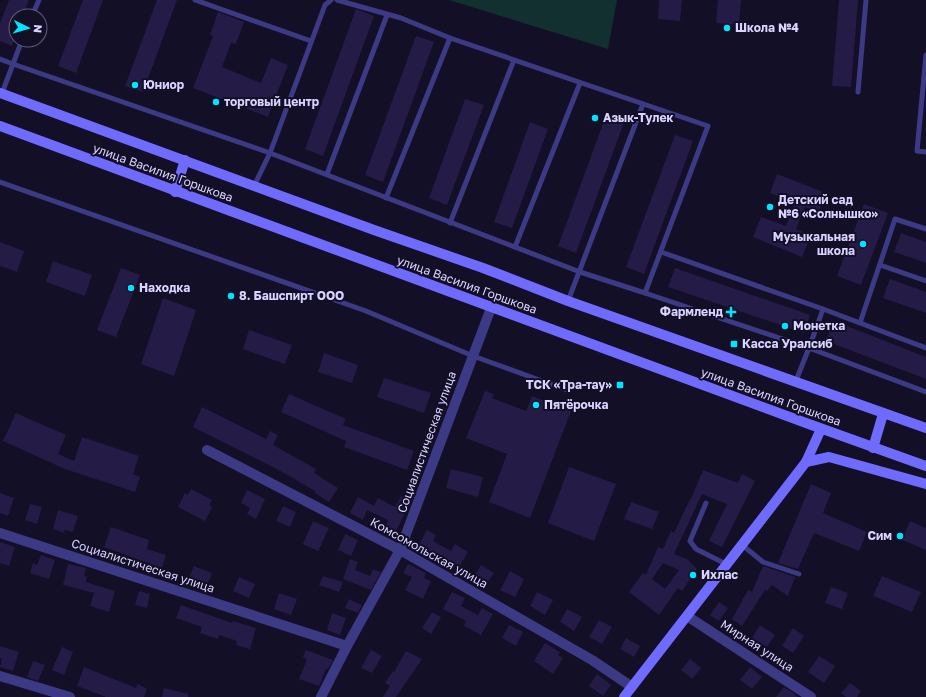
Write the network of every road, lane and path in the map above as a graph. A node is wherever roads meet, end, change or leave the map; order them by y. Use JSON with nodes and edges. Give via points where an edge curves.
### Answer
{"nodes":[{"id":1,"x":195,"y":0,"type":"edge"},
{"id":2,"x":331,"y":0,"type":"edge"},
{"id":3,"x":337,"y":0,"type":"edge"},
{"id":4,"x":866,"y":0,"type":"edge"},
{"id":5,"x":387,"y":15,"type":"junction"},
{"id":6,"x":450,"y":38,"type":"junction"},
{"id":7,"x":311,"y":41,"type":"junction"},
{"id":8,"x":19,"y":48,"type":"edge"},
{"id":9,"x":926,"y":55,"type":"edge"},
{"id":10,"x":0,"y":59,"type":"edge"},
{"id":11,"x":514,"y":60,"type":"junction"},
{"id":12,"x":13,"y":64,"type":"junction"},
{"id":13,"x":580,"y":83,"type":"junction"},
{"id":14,"x":858,"y":92,"type":"dead end"},
{"id":15,"x":1,"y":93,"type":"edge"},
{"id":16,"x":643,"y":104,"type":"junction"},
{"id":17,"x":0,"y":126,"type":"edge"},
{"id":18,"x":926,"y":152,"type":"edge"},
{"id":19,"x":270,"y":153,"type":"junction"},
{"id":20,"x":185,"y":160,"type":"junction"},
{"id":21,"x":327,"y":174,"type":"junction"},
{"id":22,"x":0,"y":182,"type":"edge"},
{"id":23,"x":254,"y":186,"type":"junction"},
{"id":24,"x":175,"y":192,"type":"junction"},
{"id":25,"x":386,"y":198,"type":"junction"},
{"id":26,"x":450,"y":222,"type":"junction"},
{"id":27,"x":926,"y":230,"type":"edge"},
{"id":28,"x":515,"y":247,"type":"junction"},
{"id":29,"x":661,"y":252,"type":"junction"},
{"id":30,"x":880,"y":265,"type":"junction"},
{"id":31,"x":580,"y":272,"type":"junction"},
{"id":32,"x":926,"y":281,"type":"edge"},
{"id":33,"x":646,"y":293,"type":"junction"},
{"id":34,"x":568,"y":301,"type":"junction"},
{"id":35,"x":491,"y":308,"type":"junction"},
{"id":36,"x":823,"y":309,"type":"junction"},
{"id":37,"x":860,"y":324,"type":"junction"},
{"id":38,"x":809,"y":348,"type":"junction"},
{"id":39,"x":926,"y":348,"type":"edge"},
{"id":40,"x":473,"y":356,"type":"junction"},
{"id":41,"x":795,"y":383,"type":"junction"},
{"id":42,"x":567,"y":390,"type":"dead end"},
{"id":43,"x":926,"y":392,"type":"edge"},
{"id":44,"x":883,"y":414,"type":"junction"},
{"id":45,"x":926,"y":428,"type":"edge"},
{"id":46,"x":821,"y":429,"type":"junction"},
{"id":47,"x":873,"y":448,"type":"junction"},
{"id":48,"x":208,"y":450,"type":"dead end"},
{"id":49,"x":806,"y":462,"type":"junction"},
{"id":50,"x":926,"y":466,"type":"edge"},
{"id":51,"x":926,"y":484,"type":"edge"},
{"id":52,"x":706,"y":503,"type":"dead end"},
{"id":53,"x":0,"y":533,"type":"edge"},
{"id":54,"x":742,"y":544,"type":"junction"},
{"id":55,"x":400,"y":550,"type":"junction"},
{"id":56,"x":726,"y":564,"type":"junction"},
{"id":57,"x":799,"y":574,"type":"dead end"},
{"id":58,"x":688,"y":616,"type":"junction"},
{"id":59,"x":347,"y":646,"type":"junction"},
{"id":60,"x":0,"y":676,"type":"edge"},
{"id":61,"x":632,"y":687,"type":"junction"},
{"id":62,"x":70,"y":697,"type":"edge"},
{"id":63,"x":322,"y":697,"type":"edge"},
{"id":64,"x":624,"y":697,"type":"edge"},
{"id":65,"x":811,"y":697,"type":"edge"}],
"edges":[{"from":1,"to":7,"type":"lane"},
{"from":2,"to":7,"type":"lane","via":[[325,5]]},
{"from":3,"to":5,"type":"lane"},
{"from":4,"to":14,"type":"lane"},
{"from":5,"to":6,"type":"lane"},
{"from":5,"to":21,"type":"lane"},
{"from":6,"to":11,"type":"lane"},
{"from":6,"to":25,"type":"lane"},
{"from":7,"to":19,"type":"lane"},
{"from":8,"to":12,"type":"lane"},
{"from":9,"to":18,"type":"lane","via":[[918,151]]},
{"from":10,"to":12,"type":"lane"},
{"from":11,"to":13,"type":"lane"},
{"from":11,"to":26,"type":"lane"},
{"from":12,"to":15,"type":"lane"},
{"from":12,"to":19,"type":"lane"},
{"from":13,"to":16,"type":"lane"},
{"from":13,"to":28,"type":"lane"},
{"from":15,"to":20,"type":"main road","name":"улица Василия Горшкова"},
{"from":16,"to":29,"type":"lane","via":[[708,126]]},
{"from":16,"to":31,"type":"lane"},
{"from":17,"to":24,"type":"main road","name":"улица Василия Горшкова"},
{"from":19,"to":21,"type":"lane"},
{"from":19,"to":23,"type":"lane"},
{"from":20,"to":23,"type":"main road","name":"улица Василия Горшкова"},
{"from":20,"to":24,"type":"main road"},
{"from":21,"to":25,"type":"lane"},
{"from":22,"to":40,"type":"lane","via":[[366,311]]},
{"from":23,"to":34,"type":"main road","name":"улица Василия Горшкова"},
{"from":24,"to":35,"type":"main road","name":"улица Василия Горшкова"},
{"from":25,"to":26,"type":"lane"},
{"from":26,"to":28,"type":"lane"},
{"from":27,"to":30,"type":"lane","via":[[895,219]]},
{"from":28,"to":31,"type":"lane"},
{"from":29,"to":33,"type":"lane"},
{"from":29,"to":36,"type":"lane"},
{"from":30,"to":32,"type":"lane"},
{"from":30,"to":37,"type":"lane"},
{"from":31,"to":33,"type":"lane"},
{"from":31,"to":34,"type":"lane"},
{"from":33,"to":38,"type":"lane"},
{"from":34,"to":41,"type":"main road","name":"улица Василия Горшкова"},
{"from":35,"to":40,"type":"street","name":"Социалистическая улица"},
{"from":35,"to":46,"type":"main road","name":"улица Василия Горшкова"},
{"from":36,"to":37,"type":"lane"},
{"from":36,"to":38,"type":"lane"},
{"from":37,"to":39,"type":"lane"},
{"from":38,"to":41,"type":"lane"},
{"from":38,"to":43,"type":"lane"},
{"from":40,"to":42,"type":"lane"},
{"from":40,"to":55,"type":"street","name":"Социалистическая улица"},
{"from":41,"to":44,"type":"main road","name":"улица Василия Горшкова"},
{"from":44,"to":45,"type":"main road","name":"улица Василия Горшкова"},
{"from":44,"to":47,"type":"main road"},
{"from":46,"to":47,"type":"main road","name":"улица Василия Горшкова"},
{"from":46,"to":49,"type":"main road"},
{"from":47,"to":50,"type":"main road","name":"улица Василия Горшкова"},
{"from":48,"to":55,"type":"street","name":"Комсомольская улица"},
{"from":49,"to":51,"type":"main road","via":[[829,457]]},
{"from":49,"to":54,"type":"main road"},
{"from":52,"to":56,"type":"lane","via":[[690,541],[696,549]]},
{"from":53,"to":59,"type":"street","name":"Социалистическая улица"},
{"from":54,"to":56,"type":"main road"},
{"from":54,"to":57,"type":"lane","via":[[763,562]]},
{"from":55,"to":59,"type":"street","name":"Социалистическая улица"},
{"from":55,"to":61,"type":"street","name":"Комсомольская улица","via":[[592,660]]},
{"from":56,"to":58,"type":"main road"},
{"from":58,"to":61,"type":"main road"},
{"from":58,"to":65,"type":"street","name":"Мирная улица"},
{"from":59,"to":63,"type":"street","name":"Социалистическая улица"},
{"from":60,"to":62,"type":"street"},
{"from":61,"to":64,"type":"main road"}]}
